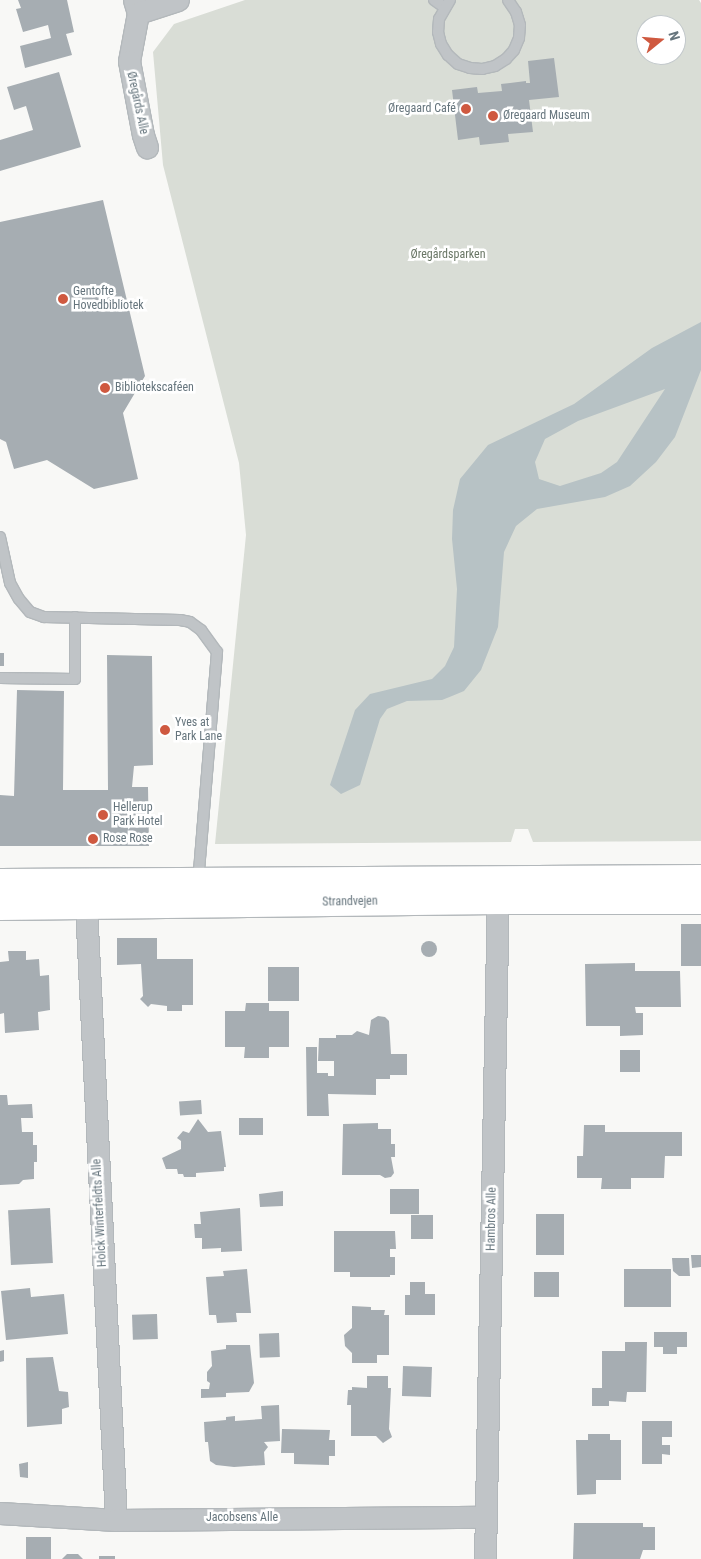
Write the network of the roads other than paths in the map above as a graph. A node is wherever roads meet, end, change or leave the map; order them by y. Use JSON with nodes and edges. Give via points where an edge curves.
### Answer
{"nodes":[{"id":1,"x":178,"y":0,"type":"edge"},
{"id":2,"x":434,"y":0,"type":"edge"},
{"id":3,"x":508,"y":0,"type":"edge"},
{"id":4,"x":447,"y":4,"type":"edge"},
{"id":5,"x":136,"y":7,"type":"edge"},
{"id":6,"x":147,"y":147,"type":"dead end"},
{"id":7,"x":0,"y":537,"type":"edge"},
{"id":8,"x":75,"y":617,"type":"junction"},
{"id":9,"x":0,"y":678,"type":"edge"},
{"id":10,"x":701,"y":879,"type":"edge"},
{"id":11,"x":198,"y":882,"type":"junction"},
{"id":12,"x":0,"y":883,"type":"edge"},
{"id":13,"x":498,"y":889,"type":"junction"},
{"id":14,"x":701,"y":900,"type":"edge"},
{"id":15,"x":0,"y":906,"type":"edge"},
{"id":16,"x":86,"y":906,"type":"junction"},
{"id":17,"x":0,"y":1513,"type":"edge"},
{"id":18,"x":485,"y":1516,"type":"junction"},
{"id":19,"x":116,"y":1520,"type":"junction"},
{"id":20,"x":485,"y":1559,"type":"edge"}],
"edges":[{"from":1,"to":5,"type":"street"},
{"from":2,"to":4,"type":"lane"},
{"from":3,"to":4,"type":"lane","via":[[520,25],[519,38],[506,59],[482,69],[458,64],[441,44],[439,19]]},
{"from":5,"to":6,"type":"street","name":"Øregårds Alle","via":[[129,62]]},
{"from":7,"to":8,"type":"lane","via":[[10,583],[30,612],[44,617]]},
{"from":8,"to":9,"type":"lane","via":[[75,679]]},
{"from":8,"to":11,"type":"lane","via":[[190,622],[201,630],[217,652]]},
{"from":10,"to":13,"type":"main road","name":"Strandvejen"},
{"from":11,"to":12,"type":"main road","name":"Strandvejen"},
{"from":11,"to":13,"type":"main road","name":"Strandvejen"},
{"from":13,"to":14,"type":"main road","name":"Strandvejen"},
{"from":13,"to":16,"type":"main road","name":"Strandvejen"},
{"from":13,"to":18,"type":"street","name":"Hambros Alle"},
{"from":15,"to":16,"type":"main road","name":"Strandvejen"},
{"from":16,"to":19,"type":"street","name":"Holck Winterfeldts Alle"},
{"from":17,"to":19,"type":"street","name":"Jacobsens Alle"},
{"from":18,"to":19,"type":"street","name":"Jacobsens Alle"},
{"from":18,"to":20,"type":"street","name":"Hambros Alle"}]}
